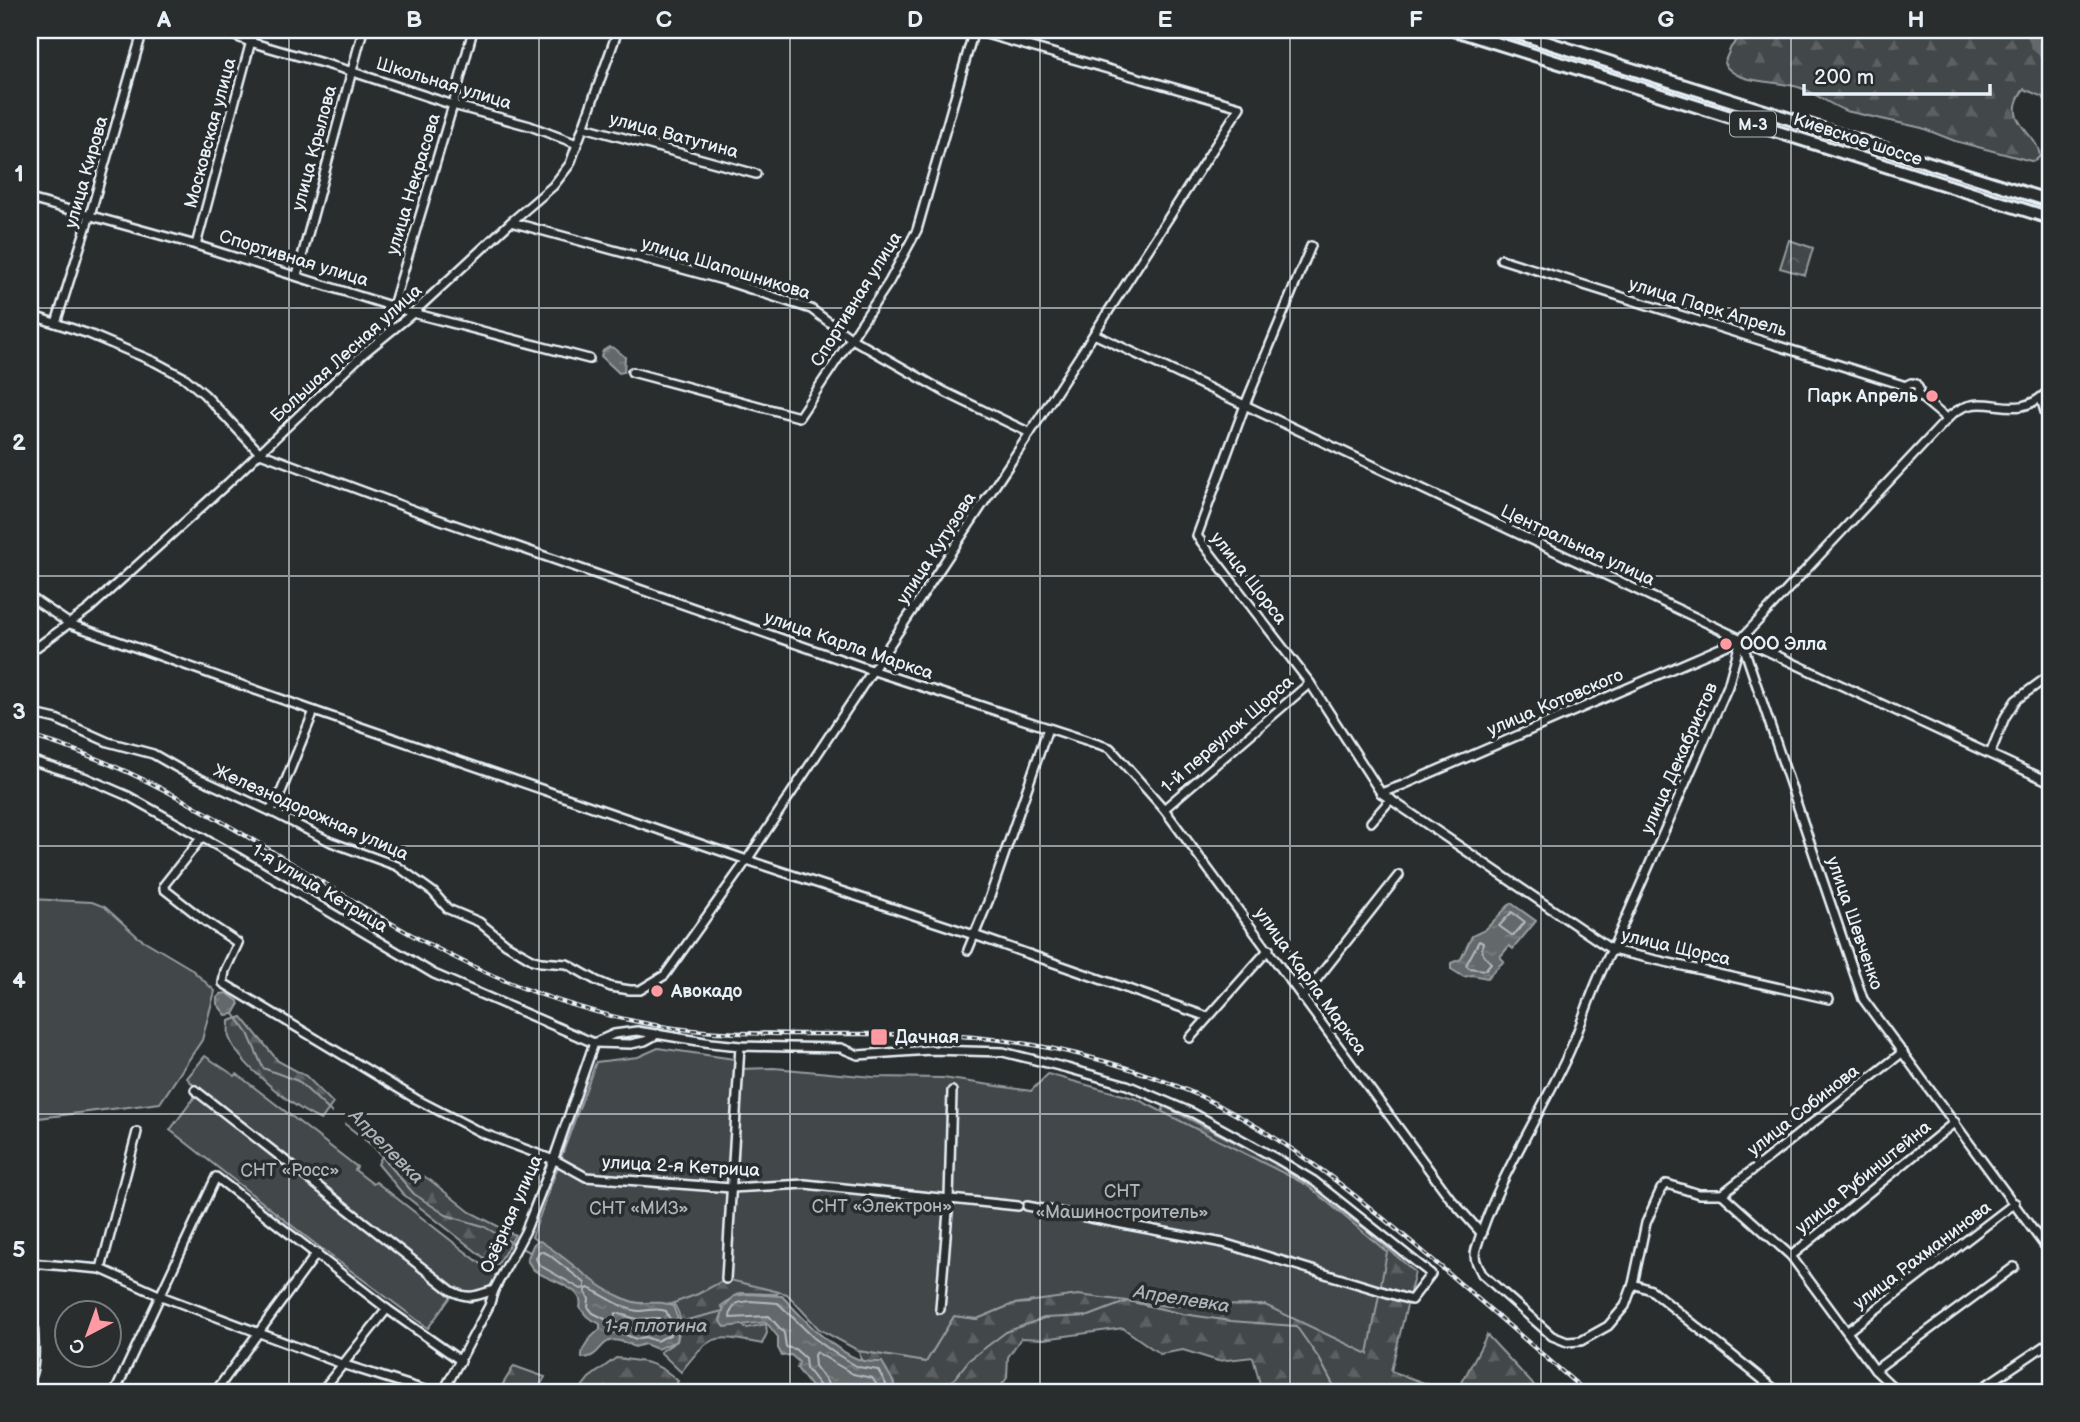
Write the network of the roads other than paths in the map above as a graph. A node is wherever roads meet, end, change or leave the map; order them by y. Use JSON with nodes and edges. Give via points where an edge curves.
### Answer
{"nodes":[{"id":1,"x":143,"y":30,"type":"edge"},
{"id":2,"x":220,"y":30,"type":"edge"},
{"id":3,"x":254,"y":30,"type":"edge"},
{"id":4,"x":363,"y":30,"type":"edge"},
{"id":5,"x":473,"y":30,"type":"edge"},
{"id":6,"x":618,"y":30,"type":"edge"},
{"id":7,"x":973,"y":30,"type":"edge"},
{"id":8,"x":1455,"y":30,"type":"edge"},
{"id":9,"x":1508,"y":30,"type":"edge"},
{"id":10,"x":250,"y":42,"type":"junction"},
{"id":11,"x":350,"y":71,"type":"junction"},
{"id":12,"x":453,"y":105,"type":"junction"},
{"id":13,"x":584,"y":127,"type":"junction"},
{"id":14,"x":578,"y":144,"type":"junction"},
{"id":15,"x":755,"y":174,"type":"dead end"},
{"id":16,"x":30,"y":199,"type":"edge"},
{"id":17,"x":2050,"y":201,"type":"edge"},
{"id":18,"x":90,"y":215,"type":"junction"},
{"id":19,"x":2050,"y":218,"type":"edge"},
{"id":20,"x":511,"y":222,"type":"junction"},
{"id":21,"x":197,"y":245,"type":"junction"},
{"id":22,"x":1311,"y":246,"type":"dead end"},
{"id":23,"x":1501,"y":259,"type":"dead end"},
{"id":24,"x":297,"y":275,"type":"junction"},
{"id":25,"x":393,"y":306,"type":"junction"},
{"id":26,"x":414,"y":313,"type":"junction"},
{"id":27,"x":30,"y":316,"type":"edge"},
{"id":28,"x":56,"y":323,"type":"junction"},
{"id":29,"x":1094,"y":334,"type":"junction"},
{"id":30,"x":852,"y":338,"type":"junction"},
{"id":31,"x":589,"y":359,"type":"dead end"},
{"id":32,"x":632,"y":372,"type":"dead end"},
{"id":33,"x":2050,"y":389,"type":"edge"},
{"id":34,"x":2041,"y":399,"type":"junction"},
{"id":35,"x":1245,"y":405,"type":"junction"},
{"id":36,"x":1947,"y":419,"type":"junction"},
{"id":37,"x":2050,"y":427,"type":"edge"},
{"id":38,"x":1030,"y":433,"type":"junction"},
{"id":39,"x":260,"y":453,"type":"junction"},
{"id":40,"x":30,"y":597,"type":"edge"},
{"id":41,"x":70,"y":624,"type":"junction"},
{"id":42,"x":1741,"y":639,"type":"junction"},
{"id":43,"x":30,"y":652,"type":"edge"},
{"id":44,"x":874,"y":671,"type":"junction"},
{"id":45,"x":2050,"y":675,"type":"edge"},
{"id":46,"x":1310,"y":683,"type":"junction"},
{"id":47,"x":314,"y":711,"type":"junction"},
{"id":48,"x":30,"y":713,"type":"edge"},
{"id":49,"x":1048,"y":727,"type":"junction"},
{"id":50,"x":1990,"y":754,"type":"junction"},
{"id":51,"x":30,"y":760,"type":"edge"},
{"id":52,"x":2050,"y":782,"type":"edge"},
{"id":53,"x":1381,"y":793,"type":"junction"},
{"id":54,"x":1391,"y":799,"type":"junction"},
{"id":55,"x":1164,"y":809,"type":"junction"},
{"id":56,"x":270,"y":811,"type":"junction"},
{"id":57,"x":1371,"y":822,"type":"dead end"},
{"id":58,"x":202,"y":837,"type":"junction"},
{"id":59,"x":747,"y":860,"type":"junction"},
{"id":60,"x":1399,"y":875,"type":"dead end"},
{"id":61,"x":974,"y":935,"type":"junction"},
{"id":62,"x":1269,"y":949,"type":"junction"},
{"id":63,"x":968,"y":950,"type":"dead end"},
{"id":64,"x":1612,"y":950,"type":"junction"},
{"id":65,"x":640,"y":990,"type":"joint"},
{"id":66,"x":1303,"y":998,"type":"junction"},
{"id":67,"x":1829,"y":999,"type":"dead end"},
{"id":68,"x":1208,"y":1017,"type":"junction"},
{"id":69,"x":658,"y":1034,"type":"junction"},
{"id":70,"x":1189,"y":1038,"type":"dead end"},
{"id":71,"x":594,"y":1043,"type":"junction"},
{"id":72,"x":740,"y":1046,"type":"junction"},
{"id":73,"x":1903,"y":1052,"type":"junction"},
{"id":74,"x":195,"y":1090,"type":"dead end"},
{"id":75,"x":952,"y":1091,"type":"dead end"},
{"id":76,"x":1955,"y":1122,"type":"junction"},
{"id":77,"x":137,"y":1132,"type":"dead end"},
{"id":78,"x":553,"y":1161,"type":"junction"},
{"id":79,"x":732,"y":1188,"type":"junction"},
{"id":80,"x":1722,"y":1194,"type":"junction"},
{"id":81,"x":949,"y":1199,"type":"junction"},
{"id":82,"x":2015,"y":1203,"type":"junction"},
{"id":83,"x":1482,"y":1234,"type":"junction"},
{"id":84,"x":317,"y":1253,"type":"junction"},
{"id":85,"x":2050,"y":1253,"type":"edge"},
{"id":86,"x":1791,"y":1256,"type":"junction"},
{"id":87,"x":30,"y":1263,"type":"edge"},
{"id":88,"x":2014,"y":1267,"type":"dead end"},
{"id":89,"x":101,"y":1269,"type":"junction"},
{"id":90,"x":726,"y":1279,"type":"dead end"},
{"id":91,"x":1633,"y":1284,"type":"junction"},
{"id":92,"x":30,"y":1287,"type":"edge"},
{"id":93,"x":494,"y":1290,"type":"junction"},
{"id":94,"x":161,"y":1296,"type":"junction"},
{"id":95,"x":387,"y":1309,"type":"junction"},
{"id":96,"x":940,"y":1309,"type":"dead end"},
{"id":97,"x":1848,"y":1331,"type":"junction"},
{"id":98,"x":259,"y":1332,"type":"junction"},
{"id":99,"x":2050,"y":1342,"type":"edge"},
{"id":100,"x":461,"y":1361,"type":"junction"},
{"id":101,"x":342,"y":1364,"type":"junction"},
{"id":102,"x":1875,"y":1370,"type":"junction"},
{"id":103,"x":30,"y":1377,"type":"edge"},
{"id":104,"x":115,"y":1392,"type":"edge"},
{"id":105,"x":215,"y":1392,"type":"edge"},
{"id":106,"x":321,"y":1392,"type":"edge"},
{"id":107,"x":431,"y":1392,"type":"edge"},
{"id":108,"x":443,"y":1392,"type":"edge"},
{"id":109,"x":1777,"y":1392,"type":"edge"},
{"id":110,"x":1898,"y":1392,"type":"edge"},
{"id":111,"x":1976,"y":1392,"type":"edge"}],
"edges":[{"from":1,"to":18,"type":"street","name":"улица Кирова"},
{"from":2,"to":10,"type":"street","name":"Школьная улица"},
{"from":3,"to":10,"type":"street","name":"Московская улица"},
{"from":4,"to":11,"type":"street","name":"улица Крылова"},
{"from":5,"to":12,"type":"street","name":"улица Некрасова"},
{"from":6,"to":13,"type":"street","name":"Большая Лесная улица"},
{"from":7,"to":29,"type":"street","name":"улица Кутузова","via":[[1240,107]]},
{"from":7,"to":30,"type":"street","name":"Спортивная улица","via":[[917,230]]},
{"from":8,"to":19,"type":"highway","name":"Киевское шоссе","number":"М-3"},
{"from":9,"to":17,"type":"highway","name":"Киевское шоссе","number":"М-3"},
{"from":10,"to":11,"type":"street","name":"Школьная улица"},
{"from":10,"to":21,"type":"street","name":"Московская улица"},
{"from":11,"to":12,"type":"street","name":"Школьная улица"},
{"from":11,"to":24,"type":"street","name":"улица Крылова"},
{"from":12,"to":14,"type":"street","name":"Школьная улица"},
{"from":12,"to":25,"type":"street","name":"улица Некрасова"},
{"from":13,"to":14,"type":"street","name":"Большая Лесная улица"},
{"from":13,"to":15,"type":"street","name":"улица Ватутина"},
{"from":14,"to":20,"type":"street","name":"Большая Лесная улица","via":[[553,186]]},
{"from":16,"to":18,"type":"street","name":"Спортивная улица"},
{"from":18,"to":21,"type":"street","name":"Спортивная улица"},
{"from":18,"to":28,"type":"street","name":"улица Кирова"},
{"from":20,"to":26,"type":"street","name":"Большая Лесная улица"},
{"from":20,"to":30,"type":"street","name":"улица Шапошникова","via":[[811,309]]},
{"from":21,"to":24,"type":"street","name":"Спортивная улица"},
{"from":22,"to":35,"type":"street","name":"улица Щорса"},
{"from":23,"to":36,"type":"street","name":"улица Парк Апрель","via":[[1906,386],[1915,383],[1917,394]]},
{"from":24,"to":25,"type":"street","name":"Спортивная улица"},
{"from":25,"to":26,"type":"street","name":"Спортивная улица"},
{"from":26,"to":31,"type":"street","name":"Спортивная улица"},
{"from":26,"to":39,"type":"street","name":"Большая Лесная улица"},
{"from":27,"to":28,"type":"street","name":"улица Карла Маркса"},
{"from":28,"to":39,"type":"street","name":"улица Карла Маркса","via":[[185,378]]},
{"from":29,"to":35,"type":"street","name":"Центральная улица"},
{"from":29,"to":38,"type":"street","name":"улица Кутузова"},
{"from":30,"to":32,"type":"street","name":"Спортивная улица","via":[[799,417]]},
{"from":30,"to":38,"type":"street","name":"улица Шапошникова","via":[[945,392]]},
{"from":33,"to":34,"type":"street"},
{"from":34,"to":36,"type":"street","name":"улица Декабристов","via":[[2020,407],[1972,404]]},
{"from":34,"to":37,"type":"street"},
{"from":35,"to":42,"type":"street","name":"Центральная улица"},
{"from":35,"to":46,"type":"street","name":"улица Щорса","via":[[1197,536]]},
{"from":36,"to":42,"type":"street","name":"улица Декабристов"},
{"from":38,"to":44,"type":"street","name":"улица Кутузова"},
{"from":39,"to":41,"type":"street","name":"Большая Лесная улица"},
{"from":39,"to":44,"type":"street","name":"улица Карла Маркса"},
{"from":40,"to":41,"type":"street"},
{"from":41,"to":43,"type":"street","name":"Большая Лесная улица"},
{"from":41,"to":47,"type":"street"},
{"from":42,"to":50,"type":"street","name":"Центральная улица"},
{"from":42,"to":53,"type":"street","name":"улица Котовского"},
{"from":42,"to":64,"type":"street","name":"улица Декабристов","via":[[1728,685]]},
{"from":42,"to":73,"type":"street","name":"улица Шевченко","via":[[1863,999]]},
{"from":44,"to":49,"type":"street","name":"улица Карла Маркса"},
{"from":44,"to":59,"type":"street","name":"улица Кутузова"},
{"from":45,"to":50,"type":"street","via":[[2016,700]]},
{"from":46,"to":53,"type":"street","name":"улица Щорса"},
{"from":46,"to":55,"type":"street","name":"1-й переулок Щорса"},
{"from":47,"to":56,"type":"street"},
{"from":47,"to":59,"type":"street"},
{"from":48,"to":56,"type":"street","name":"Железнодорожная улица","via":[[153,754]]},
{"from":49,"to":55,"type":"street","name":"улица Карла Маркса","via":[[1110,748]]},
{"from":49,"to":61,"type":"street"},
{"from":50,"to":52,"type":"street","name":"Центральная улица"},
{"from":51,"to":58,"type":"street","name":"1-я улица Кетрица","via":[[128,796]]},
{"from":53,"to":54,"type":"street","name":"улица Щорса"},
{"from":54,"to":57,"type":"street"},
{"from":54,"to":64,"type":"street","name":"улица Щорса"},
{"from":55,"to":62,"type":"street","name":"улица Карла Маркса"},
{"from":56,"to":65,"type":"street","name":"Железнодорожная улица","via":[[331,842],[397,866],[448,909],[479,922],[533,960],[567,964],[611,987]]},
{"from":58,"to":71,"type":"street","name":"1-я улица Кетрица","via":[[434,974]]},
{"from":58,"to":78,"type":"street","name":"улица 2-я Кетрица","via":[[164,889],[238,943],[223,983],[416,1099],[482,1133]]},
{"from":59,"to":61,"type":"street"},
{"from":59,"to":65,"type":"street","name":"улица Кутузова","via":[[665,975]]},
{"from":60,"to":66,"type":"street"},
{"from":61,"to":63,"type":"street"},
{"from":61,"to":68,"type":"street"},
{"from":62,"to":66,"type":"street","name":"улица Карла Маркса"},
{"from":62,"to":68,"type":"street"},
{"from":64,"to":67,"type":"street","name":"улица Щорса"},
{"from":64,"to":83,"type":"street","name":"улица Декабристов","via":[[1568,1056]]},
{"from":66,"to":83,"type":"street","name":"улица Карла Маркса","via":[[1450,1198]]},
{"from":68,"to":70,"type":"street"},
{"from":69,"to":71,"type":"street","via":[[631,1044]]},
{"from":69,"to":71,"type":"street","via":[[626,1032]]},
{"from":69,"to":72,"type":"street"},
{"from":71,"to":78,"type":"street","name":"Озёрная улица"},
{"from":72,"to":79,"type":"street"},
{"from":72,"to":81,"type":"street","name":"улица 2-я Кетрица","via":[[841,1048],[858,1055],[930,1050],[1003,1052],[1127,1084],[1193,1113],[1314,1181],[1432,1274],[1411,1300],[1223,1243],[1023,1206]]},
{"from":73,"to":76,"type":"street","name":"улица Шевченко"},
{"from":73,"to":80,"type":"street","name":"улица Собинова"},
{"from":74,"to":93,"type":"street","via":[[452,1291],[476,1297]]},
{"from":75,"to":81,"type":"street"},
{"from":76,"to":82,"type":"street","name":"улица Шевченко"},
{"from":76,"to":86,"type":"street","name":"улица Рубинштейна"},
{"from":77,"to":89,"type":"street"},
{"from":78,"to":79,"type":"street","name":"улица 2-я Кетрица","via":[[586,1177]]},
{"from":78,"to":93,"type":"street","name":"Озёрная улица","via":[[520,1242]]},
{"from":79,"to":81,"type":"street","name":"улица 2-я Кетрица","via":[[805,1184]]},
{"from":79,"to":90,"type":"street"},
{"from":80,"to":86,"type":"street"},
{"from":80,"to":91,"type":"street","via":[[1699,1194],[1668,1184],[1661,1189],[1646,1223]]},
{"from":81,"to":96,"type":"street"},
{"from":82,"to":85,"type":"street","name":"улица Шевченко"},
{"from":82,"to":97,"type":"street","name":"улица Рахманинова"},
{"from":83,"to":91,"type":"street","name":"улица Декабристов","via":[[1475,1258],[1482,1275],[1552,1336],[1567,1342],[1581,1341],[1608,1326],[1625,1306]]},
{"from":84,"to":94,"type":"street","via":[[216,1177]]},
{"from":84,"to":95,"type":"street"},
{"from":84,"to":98,"type":"street"},
{"from":86,"to":97,"type":"street"},
{"from":87,"to":89,"type":"street"},
{"from":88,"to":102,"type":"street"},
{"from":89,"to":94,"type":"street"},
{"from":91,"to":109,"type":"street","via":[[1651,1290]]},
{"from":92,"to":103,"type":"street","via":[[34,1371]]},
{"from":93,"to":100,"type":"street","name":"Озёрная улица"},
{"from":94,"to":98,"type":"street"},
{"from":94,"to":104,"type":"street"},
{"from":95,"to":100,"type":"street"},
{"from":95,"to":101,"type":"street"},
{"from":97,"to":102,"type":"street"},
{"from":98,"to":101,"type":"street"},
{"from":98,"to":105,"type":"street"},
{"from":99,"to":111,"type":"street"},
{"from":100,"to":108,"type":"street","name":"Озёрная улица"},
{"from":101,"to":106,"type":"street"},
{"from":101,"to":107,"type":"street"},
{"from":102,"to":110,"type":"street"}]}
